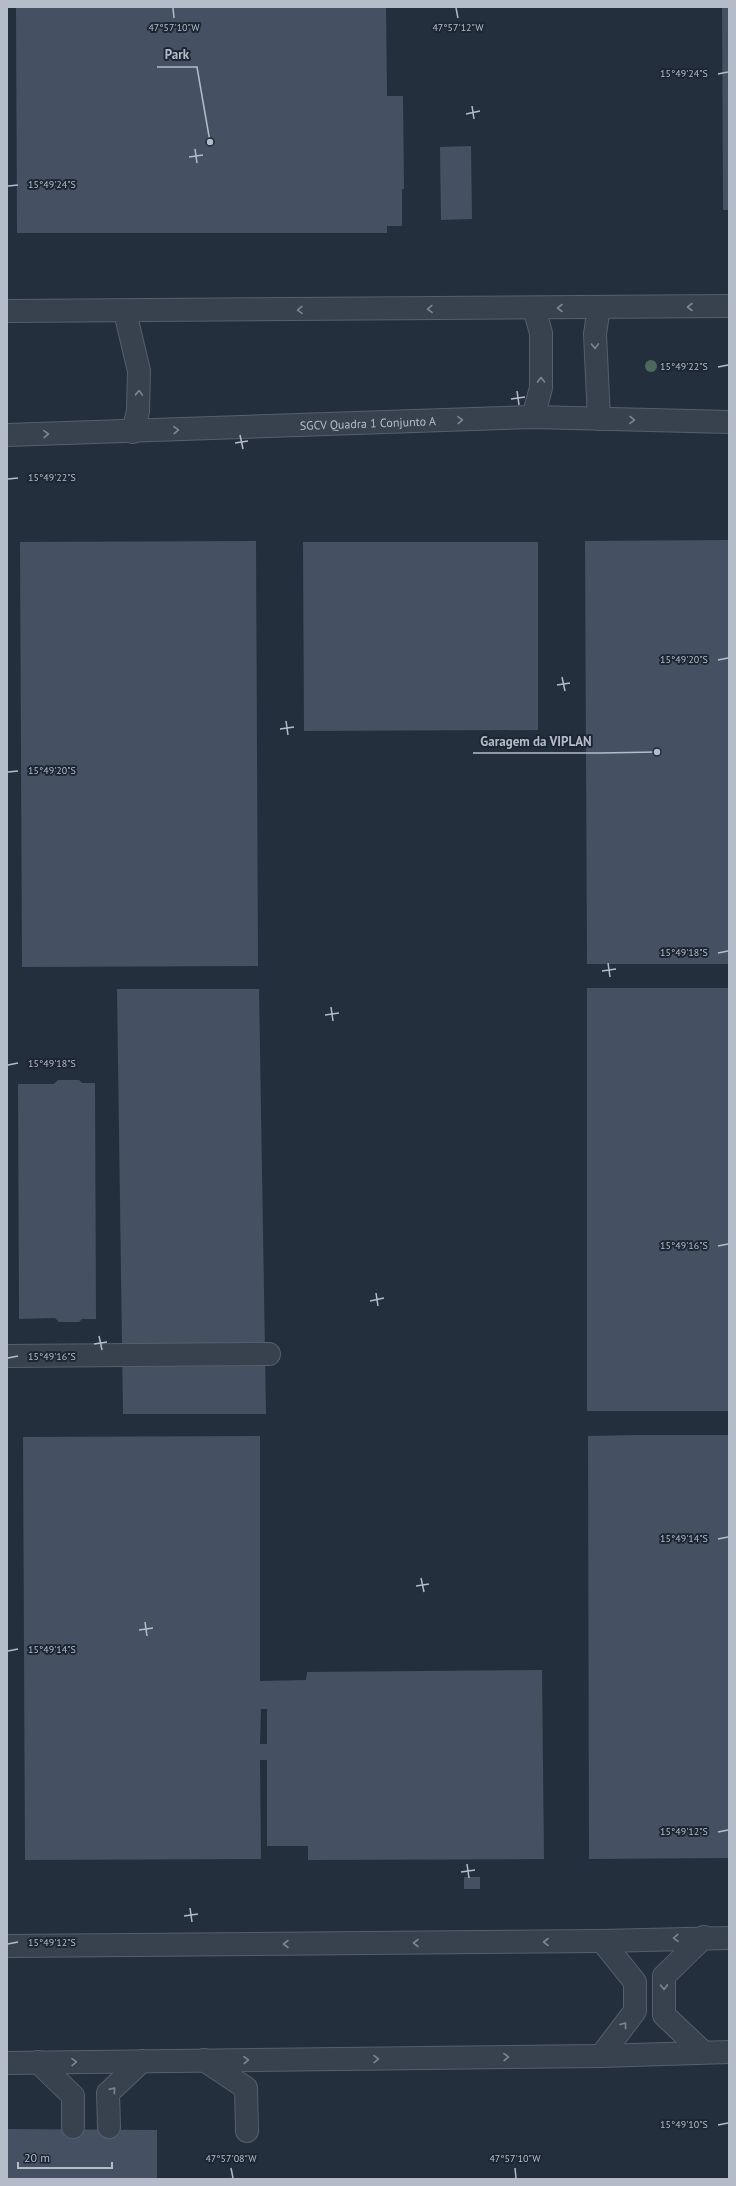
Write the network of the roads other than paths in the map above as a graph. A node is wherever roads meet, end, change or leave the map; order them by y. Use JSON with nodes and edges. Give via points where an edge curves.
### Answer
{"nodes":[{"id":1,"x":729,"y":306,"type":"edge"},
{"id":2,"x":599,"y":307,"type":"junction"},
{"id":3,"x":534,"y":308,"type":"junction"},
{"id":4,"x":7,"y":311,"type":"edge"},
{"id":5,"x":125,"y":312,"type":"junction"},
{"id":6,"x":533,"y":418,"type":"junction"},
{"id":7,"x":599,"y":419,"type":"junction"},
{"id":8,"x":729,"y":422,"type":"edge"},
{"id":9,"x":133,"y":432,"type":"junction"},
{"id":10,"x":7,"y":435,"type":"edge"},
{"id":11,"x":269,"y":1354,"type":"dead end"},
{"id":12,"x":7,"y":1356,"type":"edge"},
{"id":13,"x":704,"y":1937,"type":"junction"},
{"id":14,"x":729,"y":1938,"type":"edge"},
{"id":15,"x":602,"y":1941,"type":"junction"},
{"id":16,"x":7,"y":1946,"type":"edge"},
{"id":17,"x":703,"y":2052,"type":"junction"},
{"id":18,"x":729,"y":2052,"type":"edge"},
{"id":19,"x":601,"y":2056,"type":"junction"},
{"id":20,"x":204,"y":2060,"type":"junction"},
{"id":21,"x":142,"y":2061,"type":"junction"},
{"id":22,"x":38,"y":2062,"type":"junction"},
{"id":23,"x":7,"y":2063,"type":"edge"},
{"id":24,"x":73,"y":2127,"type":"dead end"},
{"id":25,"x":109,"y":2127,"type":"dead end"},
{"id":26,"x":247,"y":2131,"type":"dead end"}],
"edges":[{"from":1,"to":2,"type":"street","one_way":true},
{"from":2,"to":3,"type":"street","one_way":true},
{"from":2,"to":7,"type":"street","one_way":true,"via":[[595,334]]},
{"from":3,"to":5,"type":"street","one_way":true},
{"from":6,"to":3,"type":"street","one_way":true,"via":[[541,388],[541,333]]},
{"from":4,"to":5,"type":"street"},
{"from":9,"to":5,"type":"street","one_way":true,"via":[[138,411],[139,371]]},
{"from":6,"to":7,"type":"street","name":"SGCV Quadra 1 Conjunto A"},
{"from":9,"to":6,"type":"street","name":"SGCV Quadra 1 Conjunto A","one_way":true},
{"from":7,"to":8,"type":"street","name":"SGCV Quadra 1 Conjunto A","one_way":true},
{"from":10,"to":9,"type":"street","name":"SGCV Quadra 1 Conjunto A","one_way":true},
{"from":11,"to":12,"type":"street"},
{"from":13,"to":14,"type":"street"},
{"from":13,"to":15,"type":"street","one_way":true},
{"from":13,"to":17,"type":"street","one_way":true,"via":[[664,1976],[664,2015]]},
{"from":15,"to":16,"type":"street","one_way":true},
{"from":19,"to":15,"type":"street","one_way":true,"via":[[635,2011],[635,1982]]},
{"from":17,"to":18,"type":"street"},
{"from":17,"to":19,"type":"street"},
{"from":20,"to":19,"type":"street","one_way":true},
{"from":20,"to":21,"type":"street"},
{"from":20,"to":26,"type":"street","via":[[246,2088]]},
{"from":22,"to":21,"type":"street","one_way":true},
{"from":25,"to":21,"type":"street","one_way":true,"via":[[108,2093]]},
{"from":22,"to":23,"type":"street"},
{"from":22,"to":24,"type":"street","via":[[73,2096]]}]}
